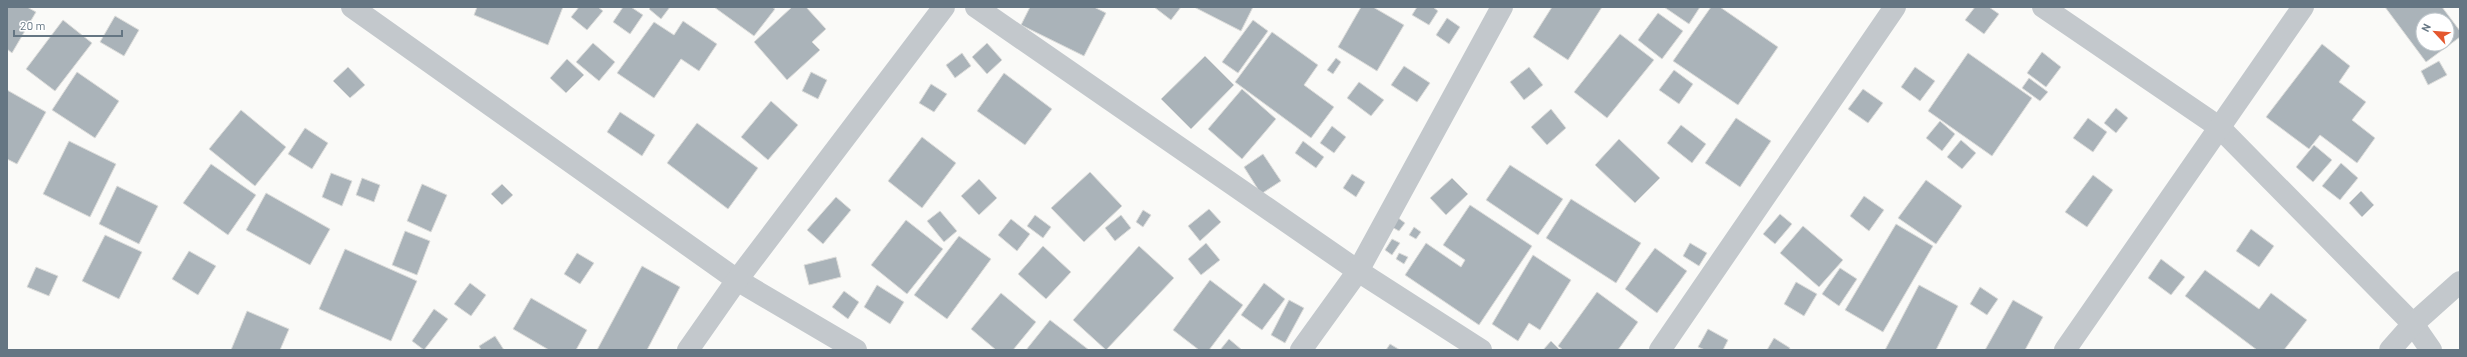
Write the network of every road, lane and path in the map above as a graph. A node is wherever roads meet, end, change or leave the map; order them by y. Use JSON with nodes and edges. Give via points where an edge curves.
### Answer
{"nodes":[{"id":1,"x":352,"y":7,"type":"edge"},
{"id":2,"x":944,"y":7,"type":"edge"},
{"id":3,"x":976,"y":7,"type":"edge"},
{"id":4,"x":1502,"y":7,"type":"edge"},
{"id":5,"x":1895,"y":7,"type":"edge"},
{"id":6,"x":2043,"y":7,"type":"edge"},
{"id":7,"x":2303,"y":7,"type":"edge"},
{"id":8,"x":2219,"y":128,"type":"junction"},
{"id":9,"x":1358,"y":271,"type":"junction"},
{"id":10,"x":738,"y":280,"type":"junction"},
{"id":11,"x":2460,"y":282,"type":"edge"},
{"id":12,"x":2412,"y":324,"type":"junction"},
{"id":13,"x":688,"y":350,"type":"edge"},
{"id":14,"x":856,"y":350,"type":"edge"},
{"id":15,"x":1301,"y":350,"type":"edge"},
{"id":16,"x":1481,"y":350,"type":"edge"},
{"id":17,"x":1660,"y":350,"type":"edge"},
{"id":18,"x":2065,"y":350,"type":"edge"},
{"id":19,"x":2390,"y":350,"type":"edge"},
{"id":20,"x":2430,"y":350,"type":"edge"}],
"edges":[{"from":1,"to":10,"type":"street"},
{"from":2,"to":10,"type":"street"},
{"from":3,"to":9,"type":"street"},
{"from":4,"to":9,"type":"street"},
{"from":5,"to":17,"type":"street"},
{"from":6,"to":8,"type":"street"},
{"from":7,"to":8,"type":"street"},
{"from":8,"to":12,"type":"street"},
{"from":8,"to":18,"type":"street"},
{"from":9,"to":15,"type":"street"},
{"from":9,"to":16,"type":"street"},
{"from":10,"to":13,"type":"street"},
{"from":10,"to":14,"type":"street"},
{"from":11,"to":12,"type":"street"},
{"from":12,"to":19,"type":"street"},
{"from":12,"to":20,"type":"street"}]}
